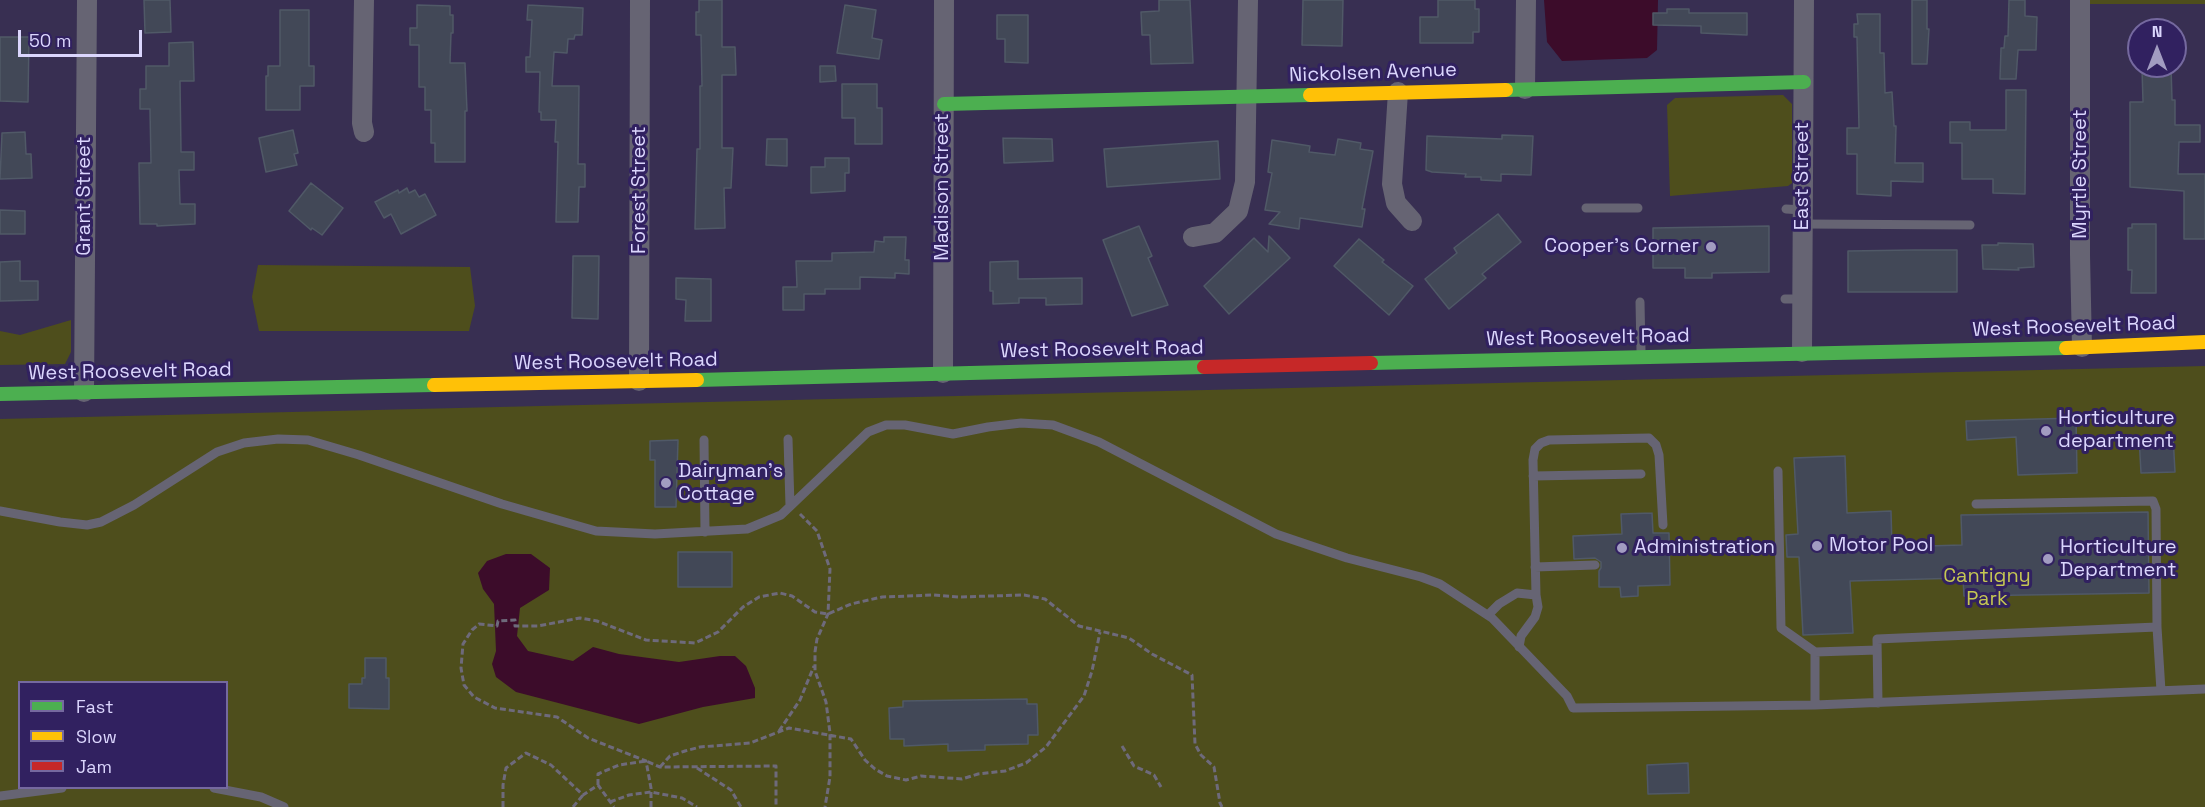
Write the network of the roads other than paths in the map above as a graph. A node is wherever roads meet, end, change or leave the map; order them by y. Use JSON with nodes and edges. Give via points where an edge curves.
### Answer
{"nodes":[{"id":1,"x":87,"y":0,"type":"edge"},
{"id":2,"x":364,"y":0,"type":"edge"},
{"id":3,"x":640,"y":0,"type":"edge"},
{"id":4,"x":944,"y":0,"type":"edge"},
{"id":5,"x":1248,"y":0,"type":"edge"},
{"id":6,"x":1526,"y":0,"type":"edge"},
{"id":7,"x":1804,"y":0,"type":"edge"},
{"id":8,"x":2080,"y":0,"type":"edge"},
{"id":9,"x":1803,"y":82,"type":"junction"},
{"id":10,"x":1526,"y":89,"type":"junction"},
{"id":11,"x":1398,"y":92,"type":"junction"},
{"id":12,"x":1247,"y":96,"type":"junction"},
{"id":13,"x":944,"y":104,"type":"junction"},
{"id":14,"x":364,"y":132,"type":"dead end"},
{"id":15,"x":1586,"y":207,"type":"dead end"},
{"id":16,"x":1638,"y":208,"type":"dead end"},
{"id":17,"x":1797,"y":214,"type":"junction"},
{"id":18,"x":1412,"y":221,"type":"dead end"},
{"id":19,"x":1970,"y":225,"type":"dead end"},
{"id":20,"x":1193,"y":237,"type":"dead end"},
{"id":21,"x":1640,"y":302,"type":"dead end"},
{"id":22,"x":2205,"y":342,"type":"edge"},
{"id":23,"x":2082,"y":347,"type":"junction"},
{"id":24,"x":1802,"y":352,"type":"junction"},
{"id":25,"x":1642,"y":356,"type":"junction"},
{"id":26,"x":942,"y":373,"type":"junction"},
{"id":27,"x":639,"y":381,"type":"junction"},
{"id":28,"x":84,"y":392,"type":"junction"},
{"id":29,"x":0,"y":394,"type":"edge"},
{"id":30,"x":788,"y":439,"type":"dead end"},
{"id":31,"x":704,"y":440,"type":"dead end"},
{"id":32,"x":1778,"y":471,"type":"dead end"},
{"id":33,"x":1641,"y":474,"type":"dead end"},
{"id":34,"x":1533,"y":477,"type":"junction"},
{"id":35,"x":1976,"y":504,"type":"dead end"},
{"id":36,"x":790,"y":506,"type":"junction"},
{"id":37,"x":0,"y":511,"type":"edge"},
{"id":38,"x":1663,"y":525,"type":"dead end"},
{"id":39,"x":705,"y":532,"type":"junction"},
{"id":40,"x":1595,"y":565,"type":"dead end"},
{"id":41,"x":1535,"y":567,"type":"junction"},
{"id":42,"x":1536,"y":595,"type":"junction"},
{"id":43,"x":1488,"y":615,"type":"junction"},
{"id":44,"x":2157,"y":627,"type":"junction"},
{"id":45,"x":1519,"y":647,"type":"junction"},
{"id":46,"x":1877,"y":650,"type":"junction"},
{"id":47,"x":1815,"y":652,"type":"junction"},
{"id":48,"x":2205,"y":689,"type":"edge"},
{"id":49,"x":2161,"y":691,"type":"junction"},
{"id":50,"x":1878,"y":703,"type":"junction"},
{"id":51,"x":1815,"y":705,"type":"junction"},
{"id":52,"x":54,"y":789,"type":"edge"},
{"id":53,"x":219,"y":789,"type":"edge"},
{"id":54,"x":0,"y":796,"type":"edge"},
{"id":55,"x":284,"y":807,"type":"edge"}],
"edges":[{"from":1,"to":28,"type":"street","name":"Grant Street"},
{"from":2,"to":14,"type":"street"},
{"from":3,"to":27,"type":"street","name":"Forest Street"},
{"from":4,"to":13,"type":"street","name":"Madison Street"},
{"from":5,"to":12,"type":"street"},
{"from":6,"to":10,"type":"street"},
{"from":7,"to":9,"type":"street","name":"East Street"},
{"from":8,"to":23,"type":"street","name":"Myrtle Street"},
{"from":9,"to":10,"type":"main road","name":"Nickolsen Avenue"},
{"from":9,"to":17,"type":"street","name":"East Street"},
{"from":10,"to":11,"type":"main road","name":"Nickolsen Avenue"},
{"from":11,"to":12,"type":"main road","name":"Nickolsen Avenue"},
{"from":11,"to":18,"type":"street","via":[[1392,184],[1396,202]]},
{"from":12,"to":13,"type":"main road","name":"Nickolsen Avenue"},
{"from":12,"to":20,"type":"street","via":[[1245,182],[1238,211],[1215,233]]},
{"from":13,"to":26,"type":"street","name":"Madison Street"},
{"from":15,"to":16,"type":"lane"},
{"from":17,"to":19,"type":"lane"},
{"from":17,"to":24,"type":"street","name":"East Street","via":[[1794,299]]},
{"from":21,"to":25,"type":"lane"},
{"from":22,"to":23,"type":"main road","name":"West Roosevelt Road"},
{"from":23,"to":24,"type":"main road","name":"West Roosevelt Road"},
{"from":24,"to":25,"type":"main road","name":"West Roosevelt Road"},
{"from":25,"to":26,"type":"main road","name":"West Roosevelt Road"},
{"from":26,"to":27,"type":"main road","name":"West Roosevelt Road"},
{"from":27,"to":28,"type":"main road","name":"West Roosevelt Road"},
{"from":28,"to":29,"type":"main road","name":"West Roosevelt Road"},
{"from":30,"to":36,"type":"lane"},
{"from":31,"to":39,"type":"lane"},
{"from":32,"to":47,"type":"lane","via":[[1780,628]]},
{"from":33,"to":34,"type":"lane"},
{"from":34,"to":38,"type":"lane","via":[[1535,449],[1541,443],[1649,438],[1659,455]]},
{"from":34,"to":41,"type":"lane"},
{"from":35,"to":44,"type":"lane","via":[[2153,501]]},
{"from":36,"to":39,"type":"lane","via":[[781,515],[747,529]]},
{"from":36,"to":43,"type":"lane","via":[[868,432],[886,425],[953,434],[1021,423],[1053,425],[1099,442],[1276,534],[1440,584]]},
{"from":37,"to":39,"type":"lane","via":[[87,525],[101,522],[217,452],[244,443],[278,439],[308,440],[596,531]]},
{"from":40,"to":41,"type":"lane"},
{"from":41,"to":42,"type":"lane"},
{"from":42,"to":43,"type":"lane","via":[[1517,593]]},
{"from":42,"to":45,"type":"lane","via":[[1535,617],[1521,636]]},
{"from":43,"to":45,"type":"lane"},
{"from":44,"to":46,"type":"lane","via":[[1877,639]]},
{"from":44,"to":49,"type":"lane"},
{"from":45,"to":51,"type":"lane","via":[[1567,696],[1573,708]]},
{"from":46,"to":47,"type":"lane"},
{"from":46,"to":50,"type":"lane"},
{"from":47,"to":51,"type":"lane"},
{"from":48,"to":49,"type":"lane"},
{"from":49,"to":50,"type":"lane"},
{"from":50,"to":51,"type":"lane"},
{"from":52,"to":54,"type":"lane"},
{"from":53,"to":55,"type":"lane"}]}
